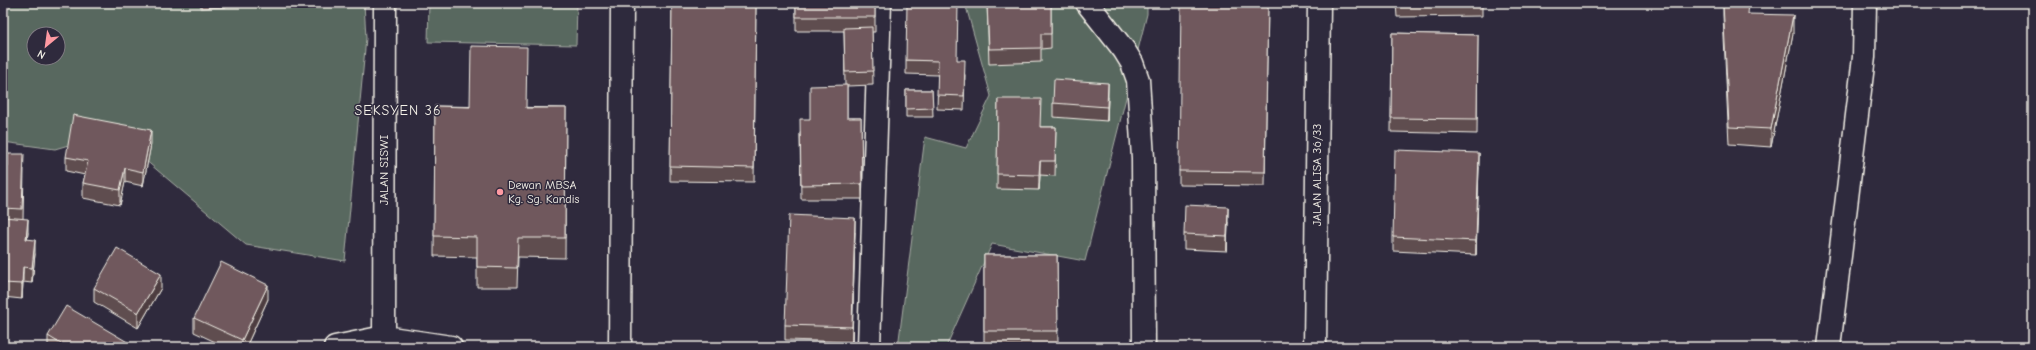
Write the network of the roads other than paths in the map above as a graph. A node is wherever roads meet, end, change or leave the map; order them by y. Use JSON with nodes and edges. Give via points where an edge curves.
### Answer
{"nodes":[{"id":1,"x":385,"y":3,"type":"edge"},
{"id":2,"x":622,"y":3,"type":"edge"},
{"id":3,"x":880,"y":3,"type":"edge"},
{"id":4,"x":1087,"y":3,"type":"edge"},
{"id":5,"x":1318,"y":3,"type":"edge"},
{"id":6,"x":1865,"y":3,"type":"edge"},
{"id":7,"x":384,"y":337,"type":"junction"},
{"id":8,"x":335,"y":347,"type":"edge"},
{"id":9,"x":451,"y":347,"type":"edge"},
{"id":10,"x":620,"y":347,"type":"edge"},
{"id":11,"x":869,"y":347,"type":"edge"},
{"id":12,"x":1144,"y":347,"type":"edge"},
{"id":13,"x":1316,"y":347,"type":"edge"},
{"id":14,"x":1829,"y":347,"type":"edge"}],
"edges":[{"from":1,"to":7,"type":"street","name":"JALAN SISWI"},
{"from":2,"to":10,"type":"street"},
{"from":3,"to":11,"type":"street"},
{"from":4,"to":12,"type":"street","via":[[1124,50],[1138,80],[1143,158]]},
{"from":5,"to":13,"type":"street","name":"JALAN ALISA 36/33"},
{"from":6,"to":14,"type":"street","via":[[1864,57]]},
{"from":7,"to":8,"type":"street"},
{"from":7,"to":9,"type":"street"}]}
